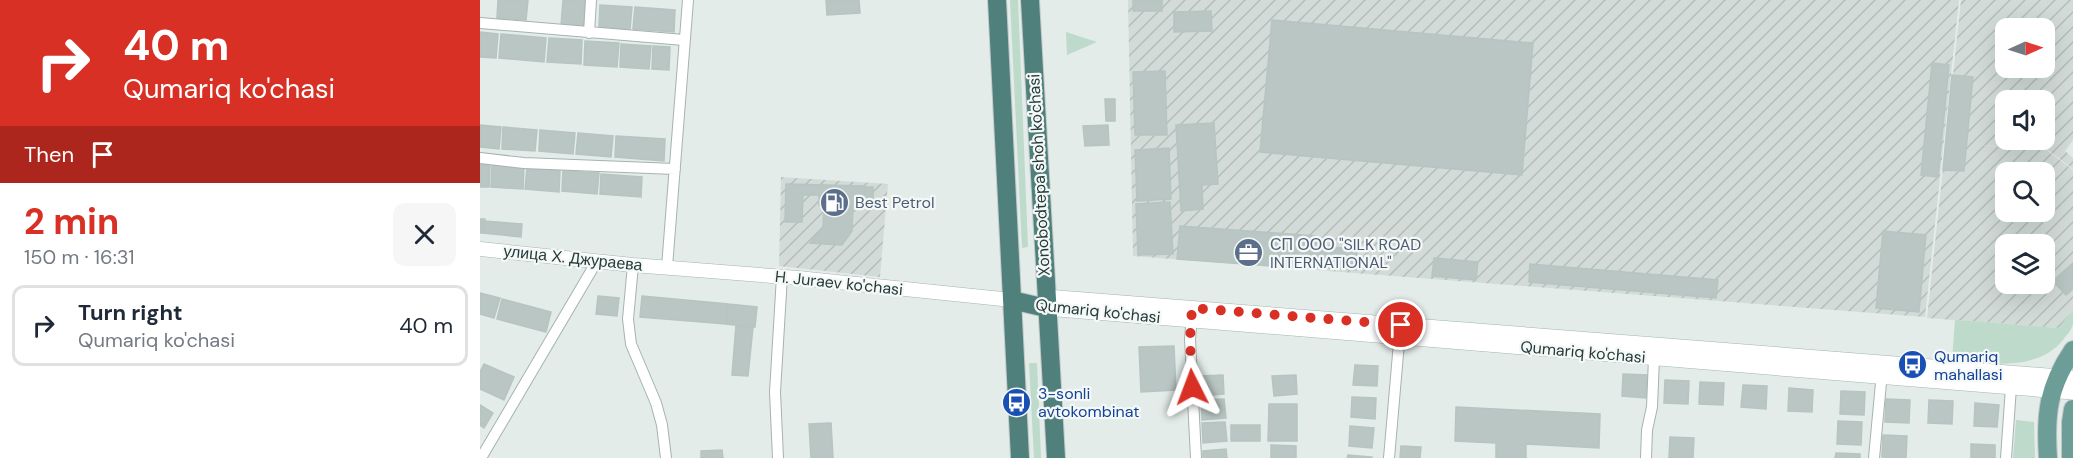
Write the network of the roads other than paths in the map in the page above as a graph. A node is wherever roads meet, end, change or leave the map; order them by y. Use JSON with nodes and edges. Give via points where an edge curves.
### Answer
{"nodes":[{"id":1,"x":591,"y":0,"type":"edge"},
{"id":2,"x":688,"y":0,"type":"edge"},
{"id":3,"x":997,"y":0,"type":"edge"},
{"id":4,"x":1030,"y":0,"type":"edge"},
{"id":5,"x":480,"y":23,"type":"edge"},
{"id":6,"x":589,"y":33,"type":"junction"},
{"id":7,"x":684,"y":40,"type":"junction"},
{"id":8,"x":480,"y":158,"type":"edge"},
{"id":9,"x":675,"y":170,"type":"junction"},
{"id":10,"x":480,"y":249,"type":"edge"},
{"id":11,"x":597,"y":261,"type":"junction"},
{"id":12,"x":633,"y":265,"type":"junction"},
{"id":13,"x":667,"y":267,"type":"junction"},
{"id":14,"x":782,"y":276,"type":"junction"},
{"id":15,"x":1012,"y":300,"type":"junction"},
{"id":16,"x":1046,"y":303,"type":"junction"},
{"id":17,"x":1192,"y":314,"type":"junction"},
{"id":18,"x":1400,"y":331,"type":"junction"},
{"id":19,"x":2073,"y":350,"type":"edge"},
{"id":20,"x":1653,"y":358,"type":"junction"},
{"id":21,"x":1882,"y":369,"type":"junction"},
{"id":22,"x":2061,"y":382,"type":"edge"},
{"id":23,"x":2012,"y":387,"type":"junction"},
{"id":24,"x":2073,"y":392,"type":"edge"},
{"id":25,"x":2073,"y":409,"type":"edge"},
{"id":26,"x":481,"y":458,"type":"edge"},
{"id":27,"x":666,"y":458,"type":"edge"},
{"id":28,"x":778,"y":458,"type":"edge"},
{"id":29,"x":1020,"y":458,"type":"edge"},
{"id":30,"x":1056,"y":458,"type":"edge"},
{"id":31,"x":1196,"y":458,"type":"edge"},
{"id":32,"x":1389,"y":458,"type":"edge"},
{"id":33,"x":1646,"y":458,"type":"edge"},
{"id":34,"x":1874,"y":458,"type":"edge"},
{"id":35,"x":2006,"y":458,"type":"edge"},
{"id":36,"x":2048,"y":458,"type":"edge"},
{"id":37,"x":2071,"y":458,"type":"edge"}],
"edges":[{"from":1,"to":6,"type":"street"},
{"from":2,"to":7,"type":"street"},
{"from":3,"to":15,"type":"highway","name":"Xonobodtepa shoh ko'chasi"},
{"from":4,"to":16,"type":"highway","name":"Xonobodtepa shoh ko'chasi"},
{"from":5,"to":6,"type":"street"},
{"from":6,"to":7,"type":"street"},
{"from":7,"to":9,"type":"street"},
{"from":8,"to":9,"type":"street"},
{"from":9,"to":13,"type":"street"},
{"from":10,"to":11,"type":"street","name":"улица Х. Джураева"},
{"from":11,"to":12,"type":"street","name":"улица Х. Джураева"},
{"from":11,"to":26,"type":"street"},
{"from":12,"to":13,"type":"street","name":"улица Х. Джураева"},
{"from":12,"to":27,"type":"street","via":[[628,319],[631,344],[656,403]]},
{"from":13,"to":14,"type":"street","name":"H. Juraev ko'chasi"},
{"from":14,"to":15,"type":"street","name":"H. Juraev ko'chasi"},
{"from":14,"to":28,"type":"street","via":[[775,392]]},
{"from":15,"to":16,"type":"highway","name":"Qumariq ko'chasi"},
{"from":15,"to":29,"type":"highway","name":"Xonobodtepa shoh ko'chasi"},
{"from":16,"to":17,"type":"main road","name":"Qumariq ko'chasi"},
{"from":16,"to":30,"type":"highway","name":"Xonobodtepa shoh ko'chasi"},
{"from":17,"to":18,"type":"main road","name":"Qumariq ko'chasi"},
{"from":17,"to":31,"type":"street"},
{"from":18,"to":20,"type":"main road","name":"Qumariq ko'chasi"},
{"from":18,"to":21,"type":"main road","name":"Qumariq ko'chasi"},
{"from":18,"to":32,"type":"street"},
{"from":19,"to":22,"type":"main road"},
{"from":20,"to":21,"type":"main road","name":"Qumariq ko'chasi"},
{"from":20,"to":33,"type":"street"},
{"from":21,"to":22,"type":"main road","name":"Qumariq ko'chasi"},
{"from":21,"to":23,"type":"main road","name":"Qumariq ko'chasi"},
{"from":21,"to":34,"type":"street"},
{"from":22,"to":23,"type":"main road","name":"Qumariq ko'chasi"},
{"from":22,"to":24,"type":"main road","name":"Qumariq ko'chasi"},
{"from":22,"to":36,"type":"main road","via":[[2047,412]]},
{"from":23,"to":35,"type":"street"},
{"from":25,"to":37,"type":"main road"}]}
